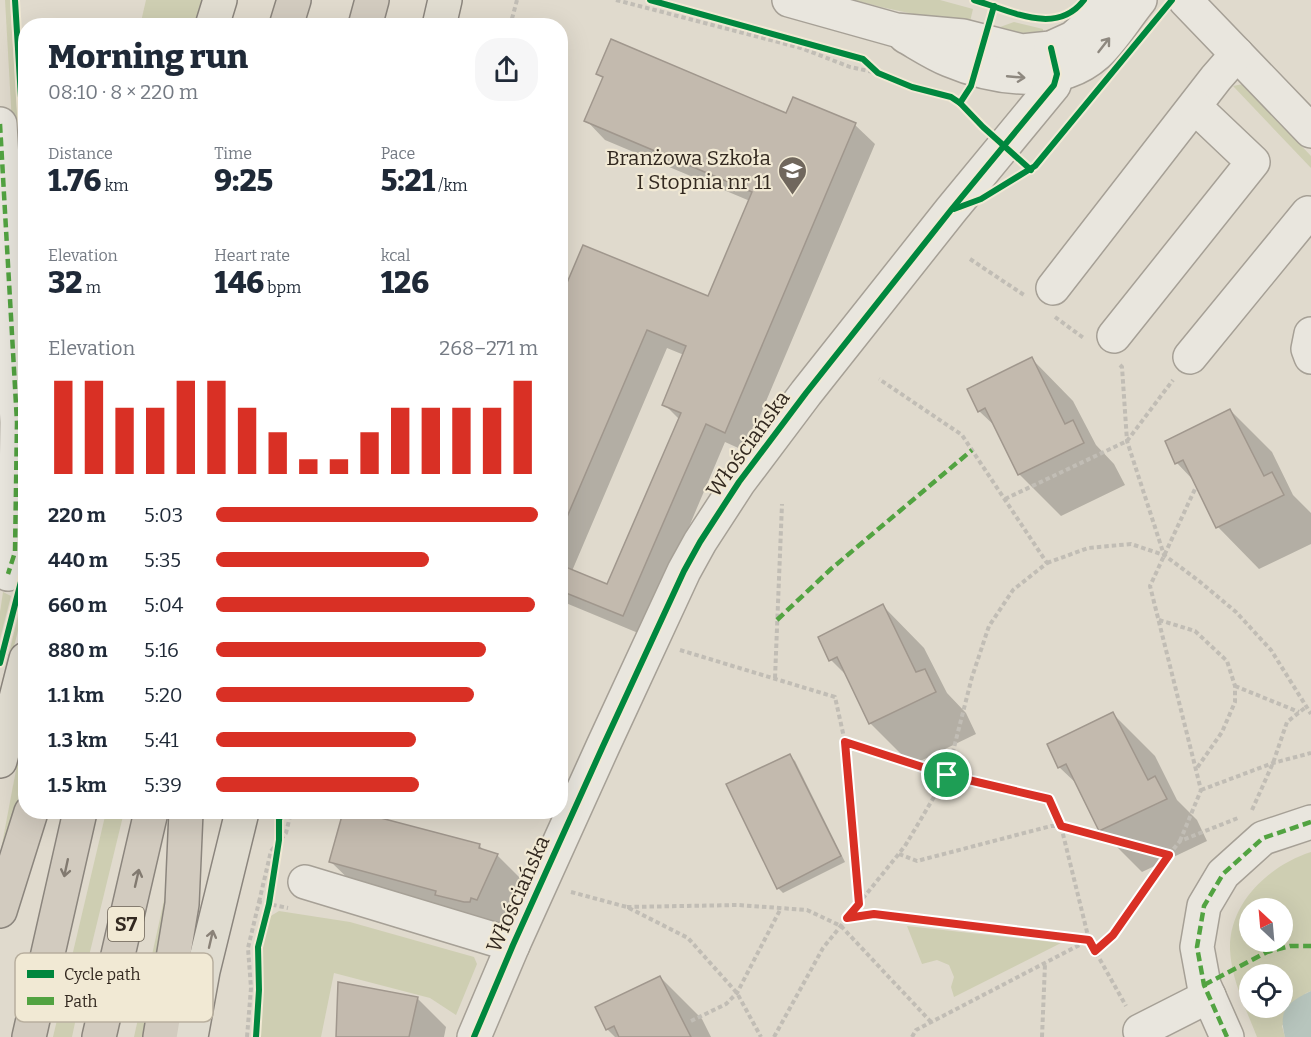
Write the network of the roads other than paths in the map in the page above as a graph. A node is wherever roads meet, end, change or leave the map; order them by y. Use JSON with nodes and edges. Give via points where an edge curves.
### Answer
{"nodes":[{"id":1,"x":220,"y":0,"type":"edge"},
{"id":2,"x":294,"y":0,"type":"edge"},
{"id":3,"x":372,"y":0,"type":"edge"},
{"id":4,"x":445,"y":0,"type":"edge"},
{"id":5,"x":789,"y":0,"type":"edge"},
{"id":6,"x":1106,"y":0,"type":"edge"},
{"id":7,"x":1140,"y":0,"type":"edge"},
{"id":8,"x":1185,"y":0,"type":"edge"},
{"id":9,"x":214,"y":18,"type":"edge"},
{"id":10,"x":288,"y":18,"type":"edge"},
{"id":11,"x":367,"y":18,"type":"edge"},
{"id":12,"x":440,"y":18,"type":"edge"},
{"id":13,"x":1237,"y":54,"type":"junction"},
{"id":14,"x":1054,"y":61,"type":"junction"},
{"id":15,"x":1195,"y":107,"type":"junction"},
{"id":16,"x":0,"y":124,"type":"edge"},
{"id":17,"x":1311,"y":131,"type":"edge"},
{"id":18,"x":1311,"y":216,"type":"edge"},
{"id":19,"x":1044,"y":300,"type":"road end"},
{"id":20,"x":1311,"y":334,"type":"edge"},
{"id":21,"x":1104,"y":345,"type":"road end"},
{"id":22,"x":1190,"y":357,"type":"road end"},
{"id":23,"x":1311,"y":357,"type":"edge"},
{"id":24,"x":8,"y":573,"type":"dead end"},
{"id":25,"x":18,"y":690,"type":"edge"},
{"id":26,"x":0,"y":761,"type":"edge"},
{"id":27,"x":29,"y":819,"type":"edge"},
{"id":28,"x":78,"y":819,"type":"edge"},
{"id":29,"x":150,"y":819,"type":"edge"},
{"id":30,"x":186,"y":819,"type":"edge"},
{"id":31,"x":240,"y":819,"type":"edge"},
{"id":32,"x":1311,"y":822,"type":"edge"},
{"id":33,"x":298,"y":895,"type":"road end"},
{"id":34,"x":0,"y":911,"type":"edge"},
{"id":35,"x":513,"y":945,"type":"junction"},
{"id":36,"x":48,"y":953,"type":"edge"},
{"id":37,"x":119,"y":953,"type":"edge"},
{"id":38,"x":174,"y":953,"type":"edge"},
{"id":39,"x":208,"y":953,"type":"edge"},
{"id":40,"x":1209,"y":996,"type":"junction"},
{"id":41,"x":32,"y":1022,"type":"edge"},
{"id":42,"x":103,"y":1022,"type":"edge"},
{"id":43,"x":162,"y":1022,"type":"edge"},
{"id":44,"x":194,"y":1022,"type":"edge"},
{"id":45,"x":1140,"y":1031,"type":"road end"},
{"id":46,"x":29,"y":1037,"type":"edge"},
{"id":47,"x":99,"y":1037,"type":"edge"},
{"id":48,"x":160,"y":1037,"type":"edge"},
{"id":49,"x":191,"y":1037,"type":"edge"},
{"id":50,"x":474,"y":1037,"type":"edge"},
{"id":51,"x":1227,"y":1037,"type":"edge"}],
"edges":[{"from":1,"to":9,"type":"main road"},
{"from":2,"to":10,"type":"highway"},
{"from":3,"to":11,"type":"highway"},
{"from":4,"to":12,"type":"main road"},
{"from":5,"to":14,"type":"street","via":[[896,30],[949,60],[998,75],[1017,78]]},
{"from":6,"to":14,"type":"street","name":"Włościańska","via":[[1082,30],[1062,44]]},
{"from":14,"to":7,"type":"street","one_way":true,"via":[[1082,65],[1098,53]]},
{"from":8,"to":13,"type":"street"},
{"from":13,"to":15,"type":"street"},
{"from":13,"to":17,"type":"street"},
{"from":14,"to":35,"type":"street","name":"Włościańska","via":[[1054,85],[806,393],[706,532],[674,592]]},
{"from":15,"to":19,"type":"street"},
{"from":15,"to":21,"type":"street","via":[[1253,162]]},
{"from":16,"to":24,"type":"street","via":[[17,422],[15,552]]},
{"from":18,"to":22,"type":"street","via":[[1308,213]]},
{"from":20,"to":23,"type":"street"},
{"from":25,"to":26,"type":"main road"},
{"from":27,"to":34,"type":"highway"},
{"from":28,"to":36,"type":"highway","one_way":true},
{"from":37,"to":29,"type":"highway","number":"S7","one_way":true},
{"from":30,"to":38,"type":"highway","via":[[182,904]]},
{"from":39,"to":31,"type":"main road","one_way":true},
{"from":32,"to":40,"type":"street","via":[[1263,838],[1223,874],[1213,890],[1204,906],[1197,947]]},
{"from":33,"to":35,"type":"street"},
{"from":35,"to":50,"type":"street","name":"Włościańska"},
{"from":40,"to":45,"type":"street"},
{"from":40,"to":51,"type":"street"},
{"from":41,"to":46,"type":"highway","one_way":true},
{"from":47,"to":42,"type":"highway","number":"S7","one_way":true},
{"from":43,"to":48,"type":"highway"},
{"from":49,"to":44,"type":"main road","one_way":true}]}
